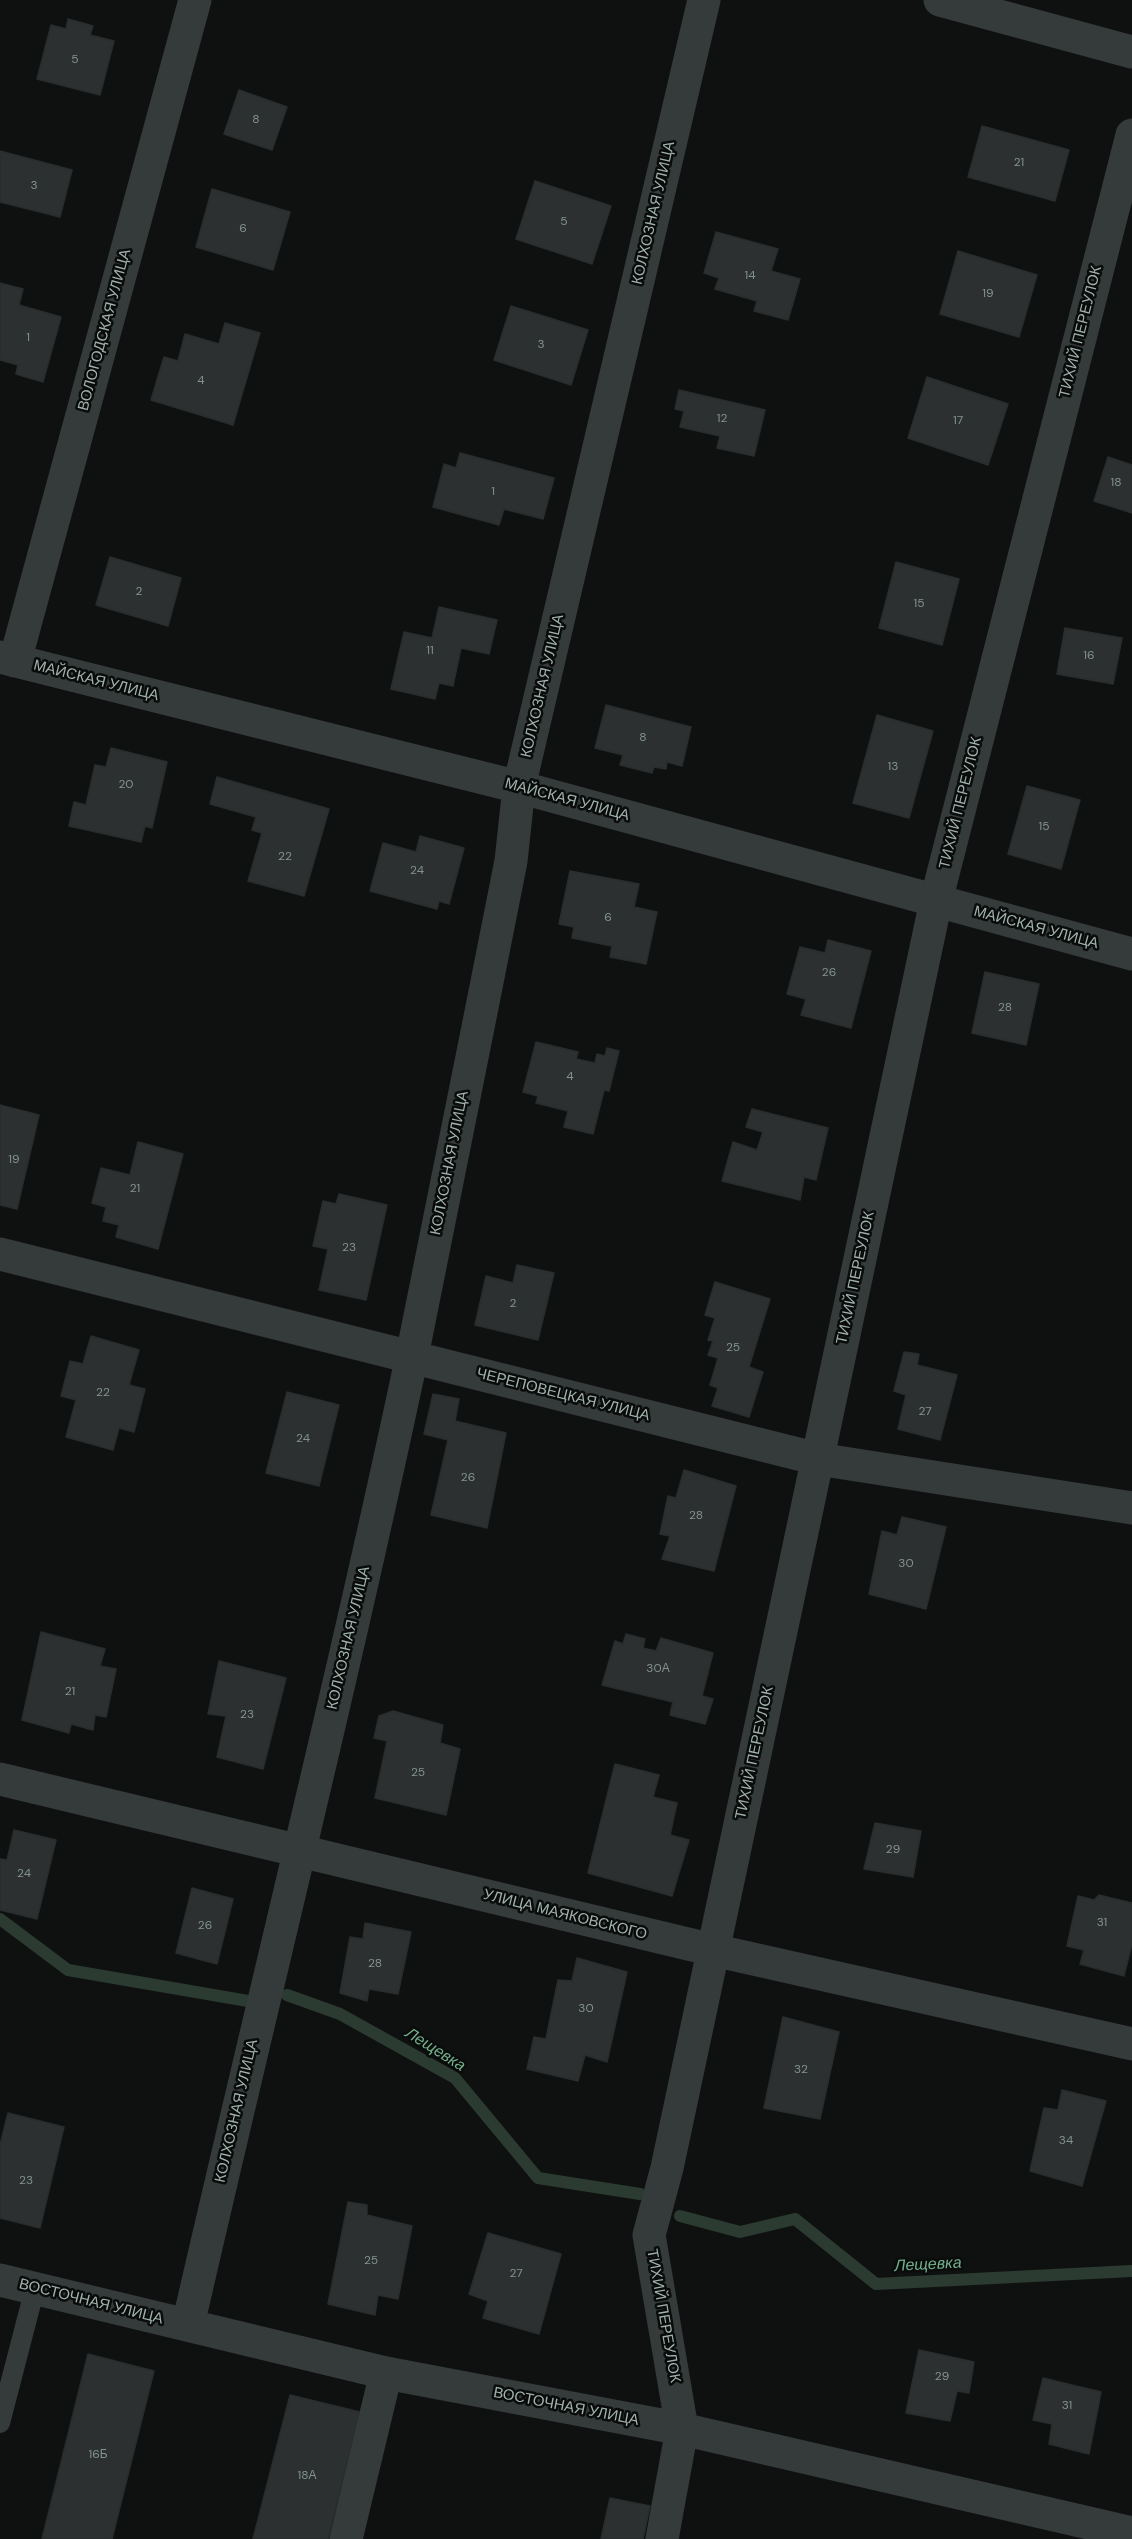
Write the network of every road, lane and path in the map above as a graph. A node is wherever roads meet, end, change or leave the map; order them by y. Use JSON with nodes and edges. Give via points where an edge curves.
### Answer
{"nodes":[{"id":1,"x":195,"y":0,"type":"edge"},
{"id":2,"x":704,"y":0,"type":"edge"},
{"id":3,"x":940,"y":0,"type":"edge"},
{"id":4,"x":1132,"y":52,"type":"edge"},
{"id":5,"x":1132,"y":135,"type":"edge"},
{"id":6,"x":7,"y":659,"type":"edge"},
{"id":7,"x":519,"y":787,"type":"junction"},
{"id":8,"x":936,"y":901,"type":"junction"},
{"id":9,"x":1132,"y":954,"type":"edge"},
{"id":10,"x":0,"y":1254,"type":"edge"},
{"id":11,"x":411,"y":1357,"type":"junction"},
{"id":12,"x":818,"y":1459,"type":"junction"},
{"id":13,"x":1132,"y":1508,"type":"edge"},
{"id":14,"x":0,"y":1779,"type":"edge"},
{"id":15,"x":301,"y":1851,"type":"junction"},
{"id":16,"x":713,"y":1950,"type":"junction"},
{"id":17,"x":1132,"y":2044,"type":"edge"},
{"id":18,"x":0,"y":2280,"type":"edge"},
{"id":19,"x":35,"y":2288,"type":"junction"},
{"id":20,"x":189,"y":2325,"type":"junction"},
{"id":21,"x":386,"y":2373,"type":"junction"},
{"id":22,"x":0,"y":2423,"type":"edge"},
{"id":23,"x":682,"y":2429,"type":"junction"},
{"id":24,"x":1132,"y":2533,"type":"edge"},
{"id":25,"x":346,"y":2539,"type":"edge"},
{"id":26,"x":662,"y":2539,"type":"edge"}],
"edges":[{"from":1,"to":6,"type":"street","name":"ВОЛОГОДСКАЯ УЛИЦА"},
{"from":2,"to":7,"type":"street","name":"КОЛХОЗНАЯ УЛИЦА"},
{"from":3,"to":4,"type":"street"},
{"from":5,"to":8,"type":"street","name":"ТИХИЙ ПЕРЕУЛОК"},
{"from":6,"to":7,"type":"street","name":"МАЙСКАЯ УЛИЦА"},
{"from":7,"to":8,"type":"street","name":"МАЙСКАЯ УЛИЦА"},
{"from":7,"to":11,"type":"street","name":"КОЛХОЗНАЯ УЛИЦА","via":[[511,861]]},
{"from":8,"to":9,"type":"street","name":"МАЙСКАЯ УЛИЦА"},
{"from":8,"to":12,"type":"street","name":"ТИХИЙ ПЕРЕУЛОК"},
{"from":10,"to":11,"type":"street","name":"ЧЕРЕПОВЕЦКАЯ УЛИЦА"},
{"from":11,"to":12,"type":"street","name":"ЧЕРЕПОВЕЦКАЯ УЛИЦА"},
{"from":11,"to":15,"type":"street","name":"КОЛХОЗНАЯ УЛИЦА"},
{"from":12,"to":13,"type":"street","name":"ЧЕРЕПОВЕЦКАЯ УЛИЦА"},
{"from":12,"to":16,"type":"street","name":"ТИХИЙ ПЕРЕУЛОК"},
{"from":14,"to":15,"type":"street","name":"УЛИЦА МАЯКОВСКОГО"},
{"from":15,"to":16,"type":"street","name":"УЛИЦА МАЯКОВСКОГО"},
{"from":15,"to":20,"type":"street","name":"КОЛХОЗНАЯ УЛИЦА"},
{"from":16,"to":17,"type":"street","name":"УЛИЦА МАЯКОВСКОГО"},
{"from":16,"to":23,"type":"street","name":"ТИХИЙ ПЕРЕУЛОК","via":[[649,2235]]},
{"from":18,"to":19,"type":"street","name":"ВОСТОЧНАЯ УЛИЦА"},
{"from":19,"to":20,"type":"street","name":"ВОСТОЧНАЯ УЛИЦА"},
{"from":19,"to":22,"type":"lane"},
{"from":20,"to":21,"type":"street","name":"ВОСТОЧНАЯ УЛИЦА"},
{"from":21,"to":23,"type":"street","name":"ВОСТОЧНАЯ УЛИЦА"},
{"from":21,"to":25,"type":"street"},
{"from":23,"to":24,"type":"street","name":"ВОСТОЧНАЯ УЛИЦА"},
{"from":23,"to":26,"type":"street","name":"ТИХИЙ ПЕРЕУЛОК"}]}
